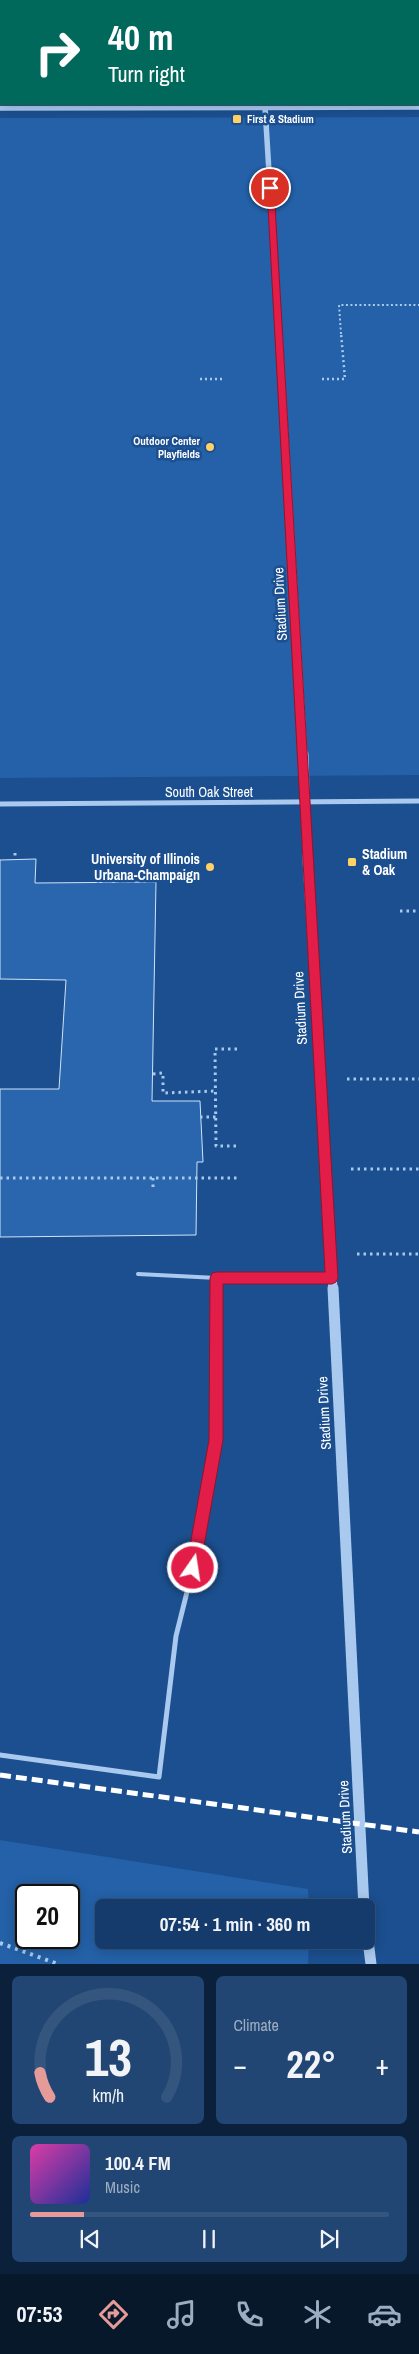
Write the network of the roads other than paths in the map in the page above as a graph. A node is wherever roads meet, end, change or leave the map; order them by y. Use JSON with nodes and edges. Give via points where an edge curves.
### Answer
{"nodes":[{"id":1,"x":419,"y":106,"type":"edge"},
{"id":2,"x":266,"y":107,"type":"junction"},
{"id":3,"x":0,"y":108,"type":"edge"},
{"id":4,"x":419,"y":801,"type":"edge"},
{"id":5,"x":305,"y":802,"type":"junction"},
{"id":6,"x":0,"y":804,"type":"edge"},
{"id":7,"x":138,"y":1274,"type":"dead end"},
{"id":8,"x":217,"y":1278,"type":"junction"},
{"id":9,"x":332,"y":1278,"type":"junction"},
{"id":10,"x":0,"y":1754,"type":"edge"},
{"id":11,"x":364,"y":1899,"type":"edge"},
{"id":12,"x":369,"y":1949,"type":"edge"},
{"id":13,"x":371,"y":1964,"type":"edge"}],
"edges":[{"from":1,"to":2,"type":"street"},
{"from":2,"to":3,"type":"street"},
{"from":2,"to":5,"type":"street","name":"Stadium Drive"},
{"from":4,"to":5,"type":"street","name":"South Oak Street"},
{"from":5,"to":6,"type":"street","name":"South Oak Street"},
{"from":5,"to":9,"type":"street","name":"Stadium Drive"},
{"from":7,"to":8,"type":"lane"},
{"from":8,"to":9,"type":"lane"},
{"from":8,"to":10,"type":"lane","via":[[216,1440],[197,1552],[176,1636],[159,1777]]},
{"from":9,"to":11,"type":"street","name":"Stadium Drive"},
{"from":12,"to":13,"type":"street"}]}
